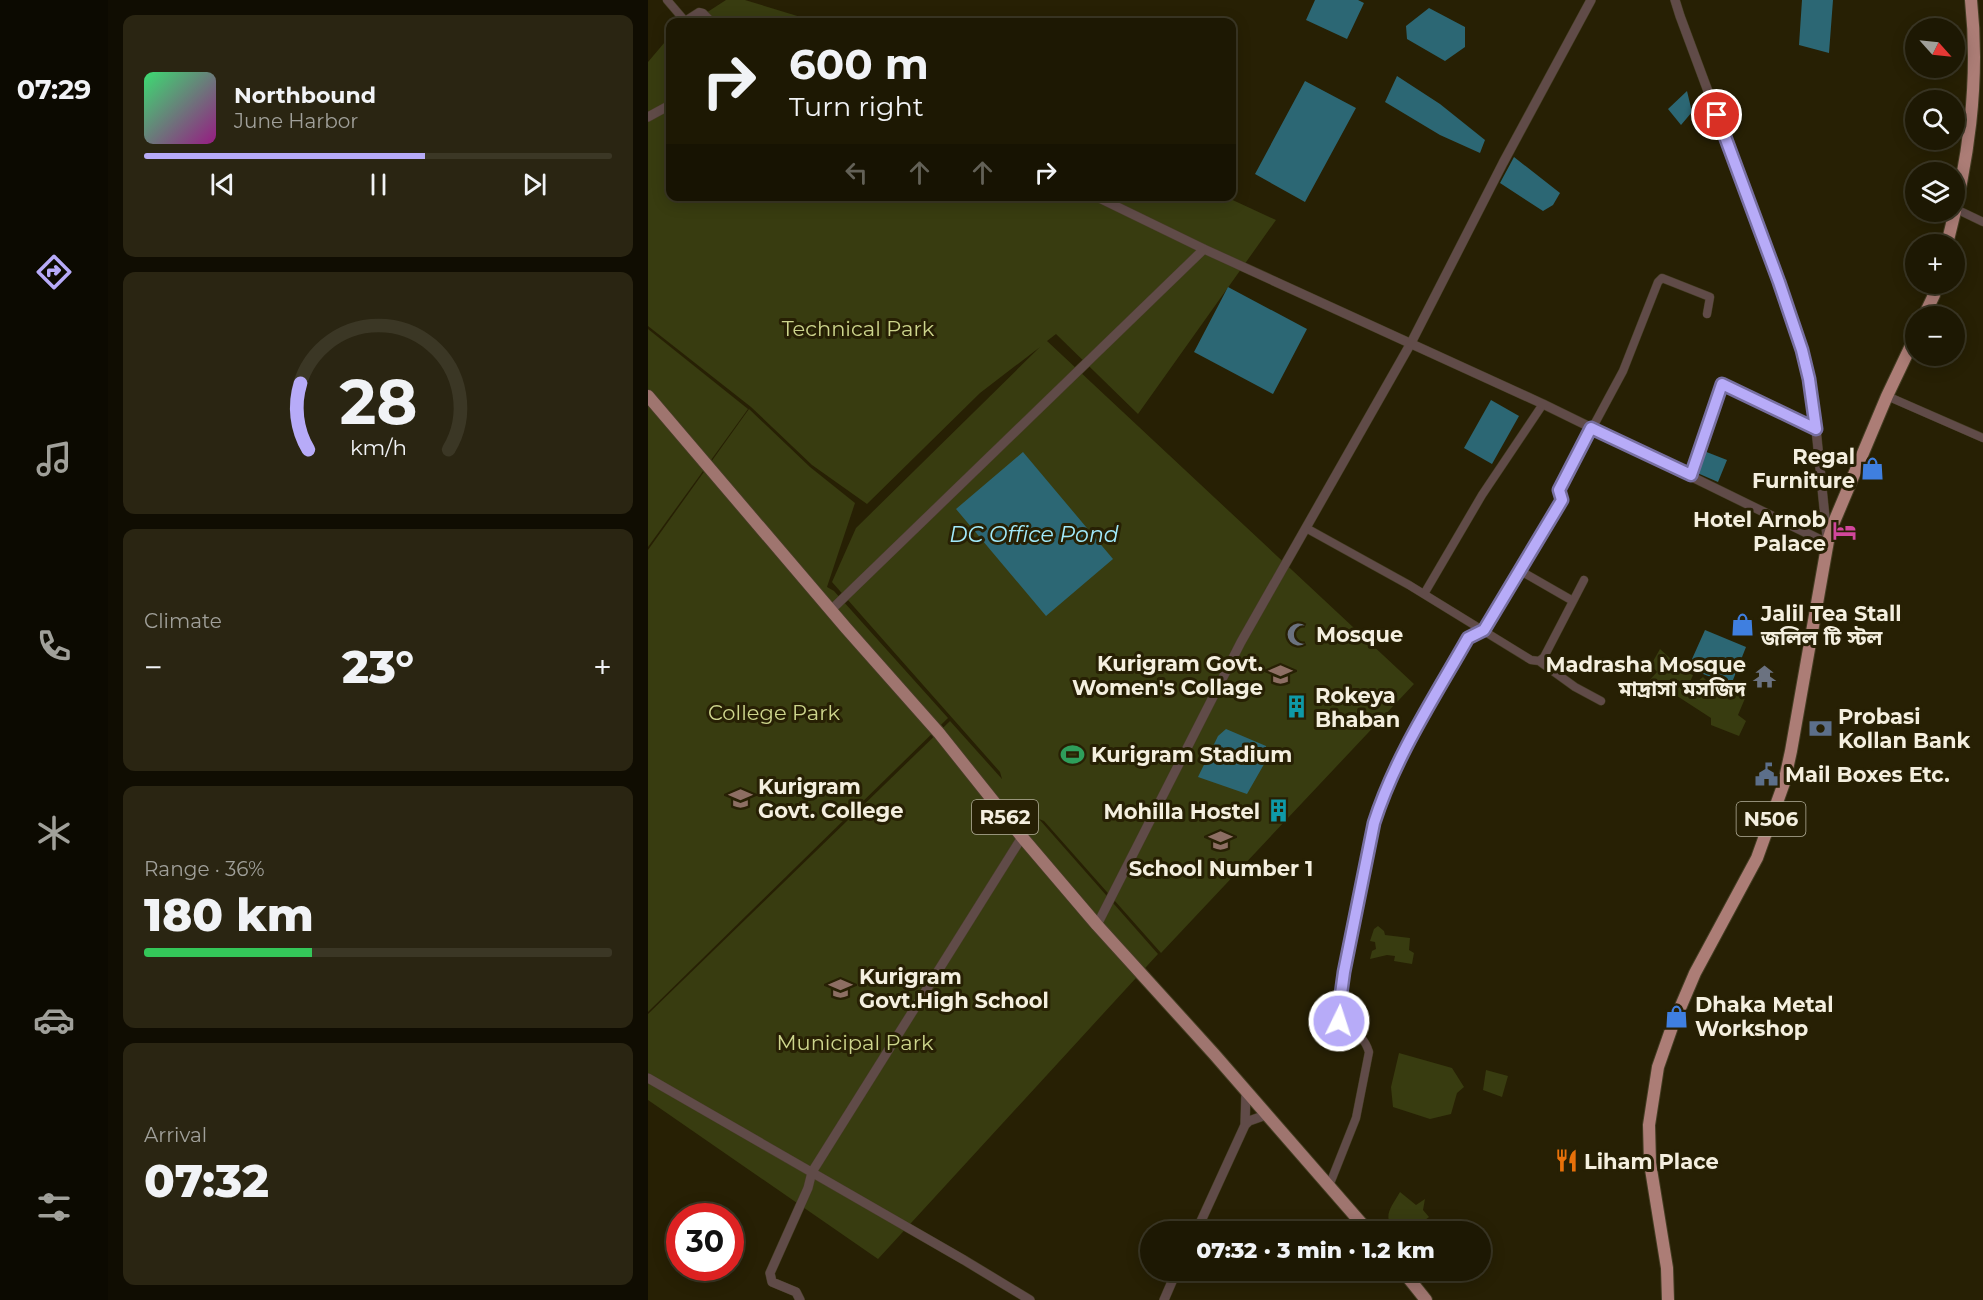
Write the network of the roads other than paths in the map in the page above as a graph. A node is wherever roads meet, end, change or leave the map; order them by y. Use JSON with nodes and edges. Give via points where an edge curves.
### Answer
{"nodes":[{"id":1,"x":667,"y":0,"type":"edge"},
{"id":2,"x":1591,"y":0,"type":"edge"},
{"id":3,"x":1675,"y":0,"type":"edge"},
{"id":4,"x":1971,"y":0,"type":"edge"},
{"id":5,"x":682,"y":18,"type":"edge"},
{"id":6,"x":690,"y":18,"type":"edge"},
{"id":7,"x":708,"y":18,"type":"edge"},
{"id":8,"x":666,"y":107,"type":"edge"},
{"id":9,"x":648,"y":117,"type":"edge"},
{"id":10,"x":1965,"y":164,"type":"edge"},
{"id":11,"x":1105,"y":201,"type":"edge"},
{"id":12,"x":1965,"y":213,"type":"edge"},
{"id":13,"x":1983,"y":222,"type":"edge"},
{"id":14,"x":1204,"y":249,"type":"junction"},
{"id":15,"x":1707,"y":314,"type":"dead end"},
{"id":16,"x":1411,"y":343,"type":"junction"},
{"id":17,"x":1905,"y":358,"type":"edge"},
{"id":18,"x":648,"y":396,"type":"edge"},
{"id":19,"x":1887,"y":396,"type":"junction"},
{"id":20,"x":1543,"y":404,"type":"junction"},
{"id":21,"x":1591,"y":428,"type":"junction"},
{"id":22,"x":1816,"y":429,"type":"junction"},
{"id":23,"x":1983,"y":438,"type":"edge"},
{"id":24,"x":1691,"y":475,"type":"junction"},
{"id":25,"x":1306,"y":528,"type":"junction"},
{"id":26,"x":1828,"y":542,"type":"junction"},
{"id":27,"x":1519,"y":570,"type":"junction"},
{"id":28,"x":1584,"y":580,"type":"dead end"},
{"id":29,"x":1424,"y":594,"type":"junction"},
{"id":30,"x":1572,"y":604,"type":"junction"},
{"id":31,"x":831,"y":610,"type":"junction"},
{"id":32,"x":1484,"y":630,"type":"junction"},
{"id":33,"x":1539,"y":662,"type":"junction"},
{"id":34,"x":1601,"y":701,"type":"dead end"},
{"id":35,"x":1022,"y":837,"type":"junction"},
{"id":36,"x":1097,"y":925,"type":"junction"},
{"id":37,"x":648,"y":1078,"type":"edge"},
{"id":38,"x":1246,"y":1092,"type":"junction"},
{"id":39,"x":1266,"y":1115,"type":"junction"},
{"id":40,"x":1245,"y":1125,"type":"junction"},
{"id":41,"x":812,"y":1172,"type":"junction"},
{"id":42,"x":1329,"y":1186,"type":"junction"},
{"id":43,"x":1201,"y":1221,"type":"edge"},
{"id":44,"x":1359,"y":1221,"type":"edge"},
{"id":45,"x":1173,"y":1281,"type":"edge"},
{"id":46,"x":1411,"y":1281,"type":"edge"},
{"id":47,"x":800,"y":1300,"type":"edge"},
{"id":48,"x":1030,"y":1300,"type":"edge"},
{"id":49,"x":1164,"y":1300,"type":"edge"},
{"id":50,"x":1426,"y":1300,"type":"edge"},
{"id":51,"x":1671,"y":1300,"type":"edge"}],
"edges":[{"from":1,"to":5,"type":"street"},
{"from":2,"to":16,"type":"street"},
{"from":3,"to":22,"type":"street","via":[[1802,350]]},
{"from":4,"to":10,"type":"highway","via":[[1973,94]]},
{"from":6,"to":7,"type":"street","via":[[699,12]]},
{"from":8,"to":9,"type":"street"},
{"from":11,"to":14,"type":"street"},
{"from":12,"to":13,"type":"street"},
{"from":14,"to":16,"type":"street"},
{"from":14,"to":31,"type":"street"},
{"from":15,"to":21,"type":"street","via":[[1710,297],[1662,278],[1623,371]]},
{"from":16,"to":20,"type":"street"},
{"from":16,"to":25,"type":"street"},
{"from":17,"to":19,"type":"highway","number":"N506"},
{"from":18,"to":31,"type":"main road","number":"R562"},
{"from":19,"to":23,"type":"street"},
{"from":19,"to":26,"type":"highway","number":"N506"},
{"from":20,"to":21,"type":"street"},
{"from":20,"to":29,"type":"street","via":[[1482,495]]},
{"from":21,"to":24,"type":"street"},
{"from":21,"to":27,"type":"street","via":[[1559,490],[1562,500]]},
{"from":22,"to":24,"type":"street","via":[[1722,384]]},
{"from":22,"to":26,"type":"street"},
{"from":24,"to":26,"type":"street"},
{"from":25,"to":29,"type":"street"},
{"from":25,"to":36,"type":"street","via":[[1235,653]]},
{"from":26,"to":51,"type":"highway","number":"N506","via":[[1784,783],[1757,858],[1695,974],[1658,1067],[1649,1125],[1650,1163]]},
{"from":27,"to":30,"type":"street"},
{"from":27,"to":32,"type":"street"},
{"from":28,"to":30,"type":"street"},
{"from":29,"to":32,"type":"street"},
{"from":30,"to":33,"type":"street"},
{"from":31,"to":35,"type":"main road","number":"R562","via":[[939,733]]},
{"from":32,"to":33,"type":"street"},
{"from":32,"to":42,"type":"street","via":[[1468,638],[1415,731],[1374,823],[1338,1016],[1366,1043],[1369,1053],[1356,1118]]},
{"from":33,"to":34,"type":"street"},
{"from":35,"to":36,"type":"main road","number":"R562"},
{"from":35,"to":41,"type":"street"},
{"from":36,"to":38,"type":"main road","number":"R562"},
{"from":37,"to":41,"type":"street"},
{"from":38,"to":39,"type":"main road","number":"R562"},
{"from":38,"to":40,"type":"street"},
{"from":39,"to":40,"type":"street"},
{"from":39,"to":42,"type":"main road","number":"R562"},
{"from":40,"to":43,"type":"street"},
{"from":41,"to":47,"type":"street","via":[[770,1273],[772,1281],[796,1293]]},
{"from":41,"to":48,"type":"street"},
{"from":42,"to":44,"type":"main road","number":"R562"},
{"from":45,"to":49,"type":"street"},
{"from":46,"to":50,"type":"main road"}]}
